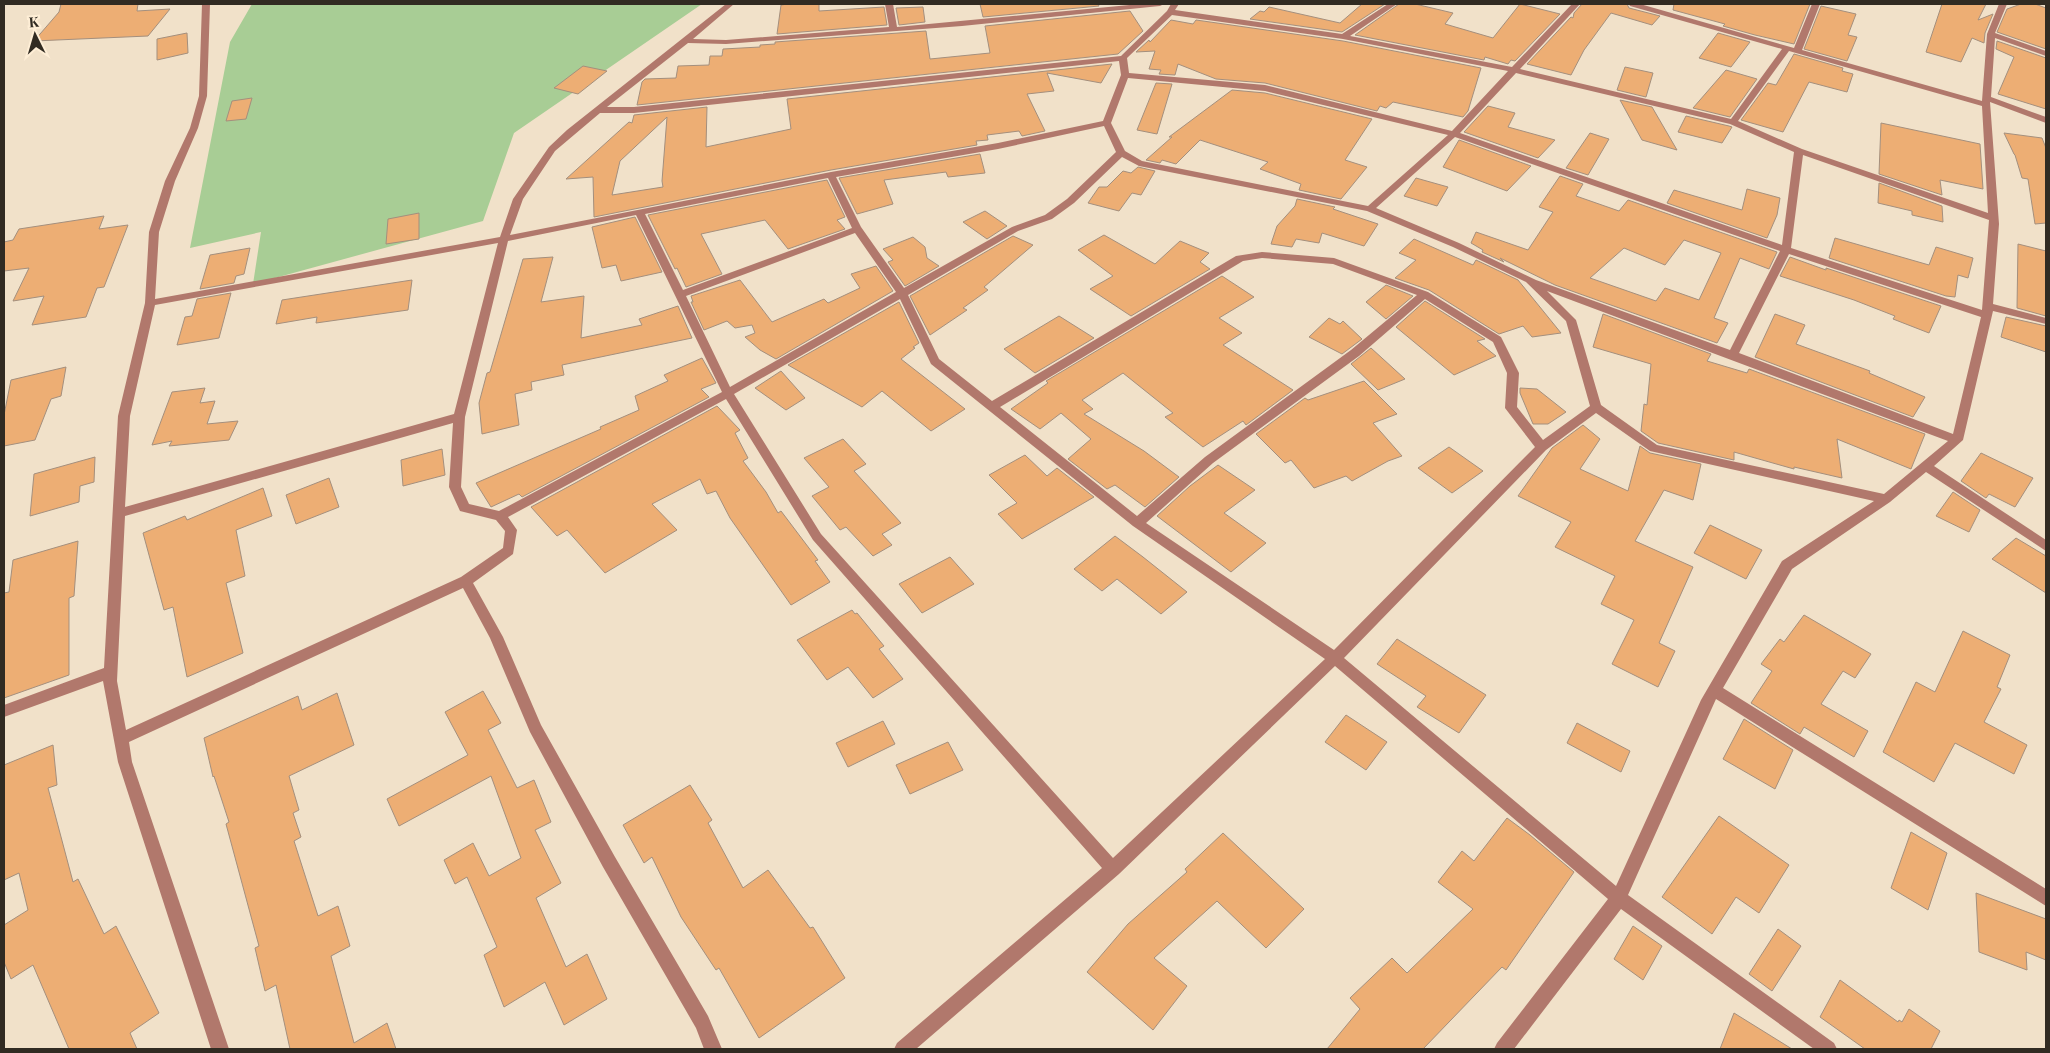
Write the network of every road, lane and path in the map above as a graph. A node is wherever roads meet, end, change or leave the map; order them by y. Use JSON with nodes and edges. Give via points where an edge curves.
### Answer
{"nodes":[{"id":1,"x":206,"y":4,"type":"edge"},
{"id":2,"x":730,"y":4,"type":"edge"},
{"id":3,"x":889,"y":4,"type":"edge"},
{"id":4,"x":1160,"y":4,"type":"edge"},
{"id":5,"x":1393,"y":4,"type":"edge"},
{"id":6,"x":1576,"y":4,"type":"edge"},
{"id":7,"x":1633,"y":4,"type":"edge"},
{"id":8,"x":1816,"y":4,"type":"edge"},
{"id":9,"x":2003,"y":4,"type":"edge"},
{"id":10,"x":1173,"y":8,"type":"edge"},
{"id":11,"x":893,"y":29,"type":"junction"},
{"id":12,"x":1991,"y":34,"type":"junction"},
{"id":13,"x":1343,"y":37,"type":"junction"},
{"id":14,"x":686,"y":41,"type":"junction"},
{"id":15,"x":1788,"y":48,"type":"junction"},
{"id":16,"x":1798,"y":51,"type":"junction"},
{"id":17,"x":2046,"y":54,"type":"edge"},
{"id":18,"x":1123,"y":58,"type":"junction"},
{"id":19,"x":1514,"y":70,"type":"junction"},
{"id":20,"x":1125,"y":75,"type":"junction"},
{"id":21,"x":1987,"y":102,"type":"junction"},
{"id":22,"x":598,"y":110,"type":"junction"},
{"id":23,"x":2046,"y":120,"type":"edge"},
{"id":24,"x":1734,"y":122,"type":"junction"},
{"id":25,"x":1108,"y":123,"type":"junction"},
{"id":26,"x":1454,"y":134,"type":"junction"},
{"id":27,"x":1799,"y":151,"type":"junction"},
{"id":28,"x":1121,"y":153,"type":"junction"},
{"id":29,"x":831,"y":175,"type":"junction"},
{"id":30,"x":1370,"y":209,"type":"junction"},
{"id":31,"x":639,"y":212,"type":"junction"},
{"id":32,"x":1993,"y":218,"type":"junction"},
{"id":33,"x":858,"y":229,"type":"junction"},
{"id":34,"x":504,"y":240,"type":"junction"},
{"id":35,"x":1786,"y":250,"type":"junction"},
{"id":36,"x":1530,"y":280,"type":"junction"},
{"id":37,"x":902,"y":294,"type":"junction"},
{"id":38,"x":1424,"y":294,"type":"junction"},
{"id":39,"x":679,"y":295,"type":"junction"},
{"id":40,"x":150,"y":303,"type":"junction"},
{"id":41,"x":1988,"y":310,"type":"junction"},
{"id":42,"x":2046,"y":321,"type":"edge"},
{"id":43,"x":1733,"y":355,"type":"junction"},
{"id":44,"x":728,"y":393,"type":"junction"},
{"id":45,"x":991,"y":407,"type":"junction"},
{"id":46,"x":1596,"y":407,"type":"junction"},
{"id":47,"x":459,"y":417,"type":"junction"},
{"id":48,"x":1957,"y":440,"type":"junction"},
{"id":49,"x":1542,"y":447,"type":"junction"},
{"id":50,"x":1926,"y":466,"type":"junction"},
{"id":51,"x":1886,"y":499,"type":"junction"},
{"id":52,"x":119,"y":513,"type":"junction"},
{"id":53,"x":500,"y":516,"type":"junction"},
{"id":54,"x":1137,"y":523,"type":"junction"},
{"id":55,"x":2046,"y":546,"type":"edge"},
{"id":56,"x":466,"y":581,"type":"junction"},
{"id":57,"x":1335,"y":658,"type":"junction"},
{"id":58,"x":110,"y":672,"type":"junction"},
{"id":59,"x":1714,"y":690,"type":"junction"},
{"id":60,"x":4,"y":710,"type":"edge"},
{"id":61,"x":121,"y":739,"type":"junction"},
{"id":62,"x":1113,"y":869,"type":"junction"},
{"id":63,"x":1619,"y":898,"type":"junction"},
{"id":64,"x":2046,"y":898,"type":"edge"},
{"id":65,"x":220,"y":1049,"type":"edge"},
{"id":66,"x":713,"y":1049,"type":"edge"},
{"id":67,"x":903,"y":1049,"type":"edge"},
{"id":68,"x":1503,"y":1049,"type":"edge"},
{"id":69,"x":1828,"y":1049,"type":"edge"}],
"edges":[{"from":1,"to":40,"type":"street","via":[[203,96],[154,232]]},
{"from":2,"to":14,"type":"street"},
{"from":3,"to":11,"type":"street"},
{"from":4,"to":11,"type":"street"},
{"from":5,"to":13,"type":"street"},
{"from":6,"to":19,"type":"street"},
{"from":7,"to":15,"type":"street"},
{"from":8,"to":16,"type":"street"},
{"from":9,"to":12,"type":"street"},
{"from":10,"to":13,"type":"street"},
{"from":10,"to":18,"type":"street"},
{"from":11,"to":14,"type":"street","via":[[726,42]]},
{"from":12,"to":17,"type":"street"},
{"from":12,"to":21,"type":"street"},
{"from":13,"to":19,"type":"street"},
{"from":14,"to":22,"type":"street"},
{"from":15,"to":16,"type":"street"},
{"from":15,"to":24,"type":"street"},
{"from":16,"to":21,"type":"street"},
{"from":18,"to":20,"type":"street"},
{"from":18,"to":22,"type":"street","via":[[634,110]]},
{"from":19,"to":24,"type":"street"},
{"from":19,"to":26,"type":"street"},
{"from":20,"to":25,"type":"street"},
{"from":20,"to":26,"type":"street","via":[[1265,88]]},
{"from":21,"to":23,"type":"street"},
{"from":21,"to":32,"type":"street"},
{"from":22,"to":34,"type":"street","via":[[570,132],[538,168],[518,199]]},
{"from":24,"to":27,"type":"street"},
{"from":25,"to":28,"type":"street"},
{"from":25,"to":29,"type":"street"},
{"from":26,"to":30,"type":"street"},
{"from":26,"to":35,"type":"street"},
{"from":27,"to":32,"type":"street"},
{"from":27,"to":35,"type":"street"},
{"from":28,"to":30,"type":"street","via":[[1139,163]]},
{"from":28,"to":37,"type":"street","via":[[1076,196],[1039,222],[1015,229]]},
{"from":29,"to":31,"type":"street"},
{"from":29,"to":33,"type":"street"},
{"from":30,"to":36,"type":"street"},
{"from":31,"to":34,"type":"street","via":[[530,232]]},
{"from":31,"to":39,"type":"street"},
{"from":32,"to":41,"type":"street"},
{"from":33,"to":37,"type":"street"},
{"from":33,"to":39,"type":"street"},
{"from":34,"to":40,"type":"street"},
{"from":34,"to":47,"type":"street"},
{"from":35,"to":41,"type":"street"},
{"from":35,"to":43,"type":"street"},
{"from":36,"to":43,"type":"street"},
{"from":36,"to":46,"type":"street","via":[[1571,320]]},
{"from":37,"to":44,"type":"street"},
{"from":37,"to":45,"type":"street","via":[[935,361]]},
{"from":38,"to":45,"type":"street","via":[[1334,261],[1262,255],[1240,258]]},
{"from":38,"to":49,"type":"street","via":[[1497,340],[1513,373],[1511,408]]},
{"from":38,"to":54,"type":"street","via":[[1355,353],[1209,460]]},
{"from":39,"to":44,"type":"street"},
{"from":40,"to":52,"type":"street","via":[[124,416]]},
{"from":41,"to":42,"type":"street"},
{"from":41,"to":48,"type":"street"},
{"from":43,"to":48,"type":"street"},
{"from":44,"to":53,"type":"street"},
{"from":44,"to":62,"type":"street","via":[[817,537]]},
{"from":45,"to":54,"type":"street"},
{"from":46,"to":49,"type":"street"},
{"from":46,"to":51,"type":"street","via":[[1654,448]]},
{"from":47,"to":52,"type":"street"},
{"from":47,"to":53,"type":"street","via":[[455,487],[464,508]]},
{"from":48,"to":50,"type":"street"},
{"from":49,"to":57,"type":"street"},
{"from":50,"to":51,"type":"street"},
{"from":50,"to":55,"type":"street"},
{"from":51,"to":59,"type":"street","via":[[1787,565]]},
{"from":52,"to":58,"type":"street"},
{"from":53,"to":56,"type":"street","via":[[511,530],[509,550]]},
{"from":54,"to":57,"type":"street"},
{"from":56,"to":61,"type":"street"},
{"from":56,"to":66,"type":"street","via":[[496,637],[535,728],[702,1022]]},
{"from":57,"to":62,"type":"street"},
{"from":57,"to":63,"type":"street"},
{"from":58,"to":60,"type":"street"},
{"from":58,"to":61,"type":"street"},
{"from":59,"to":63,"type":"street"},
{"from":59,"to":64,"type":"street"},
{"from":61,"to":65,"type":"street","via":[[125,762]]},
{"from":62,"to":67,"type":"street"},
{"from":63,"to":68,"type":"street"},
{"from":63,"to":69,"type":"street"}]}
